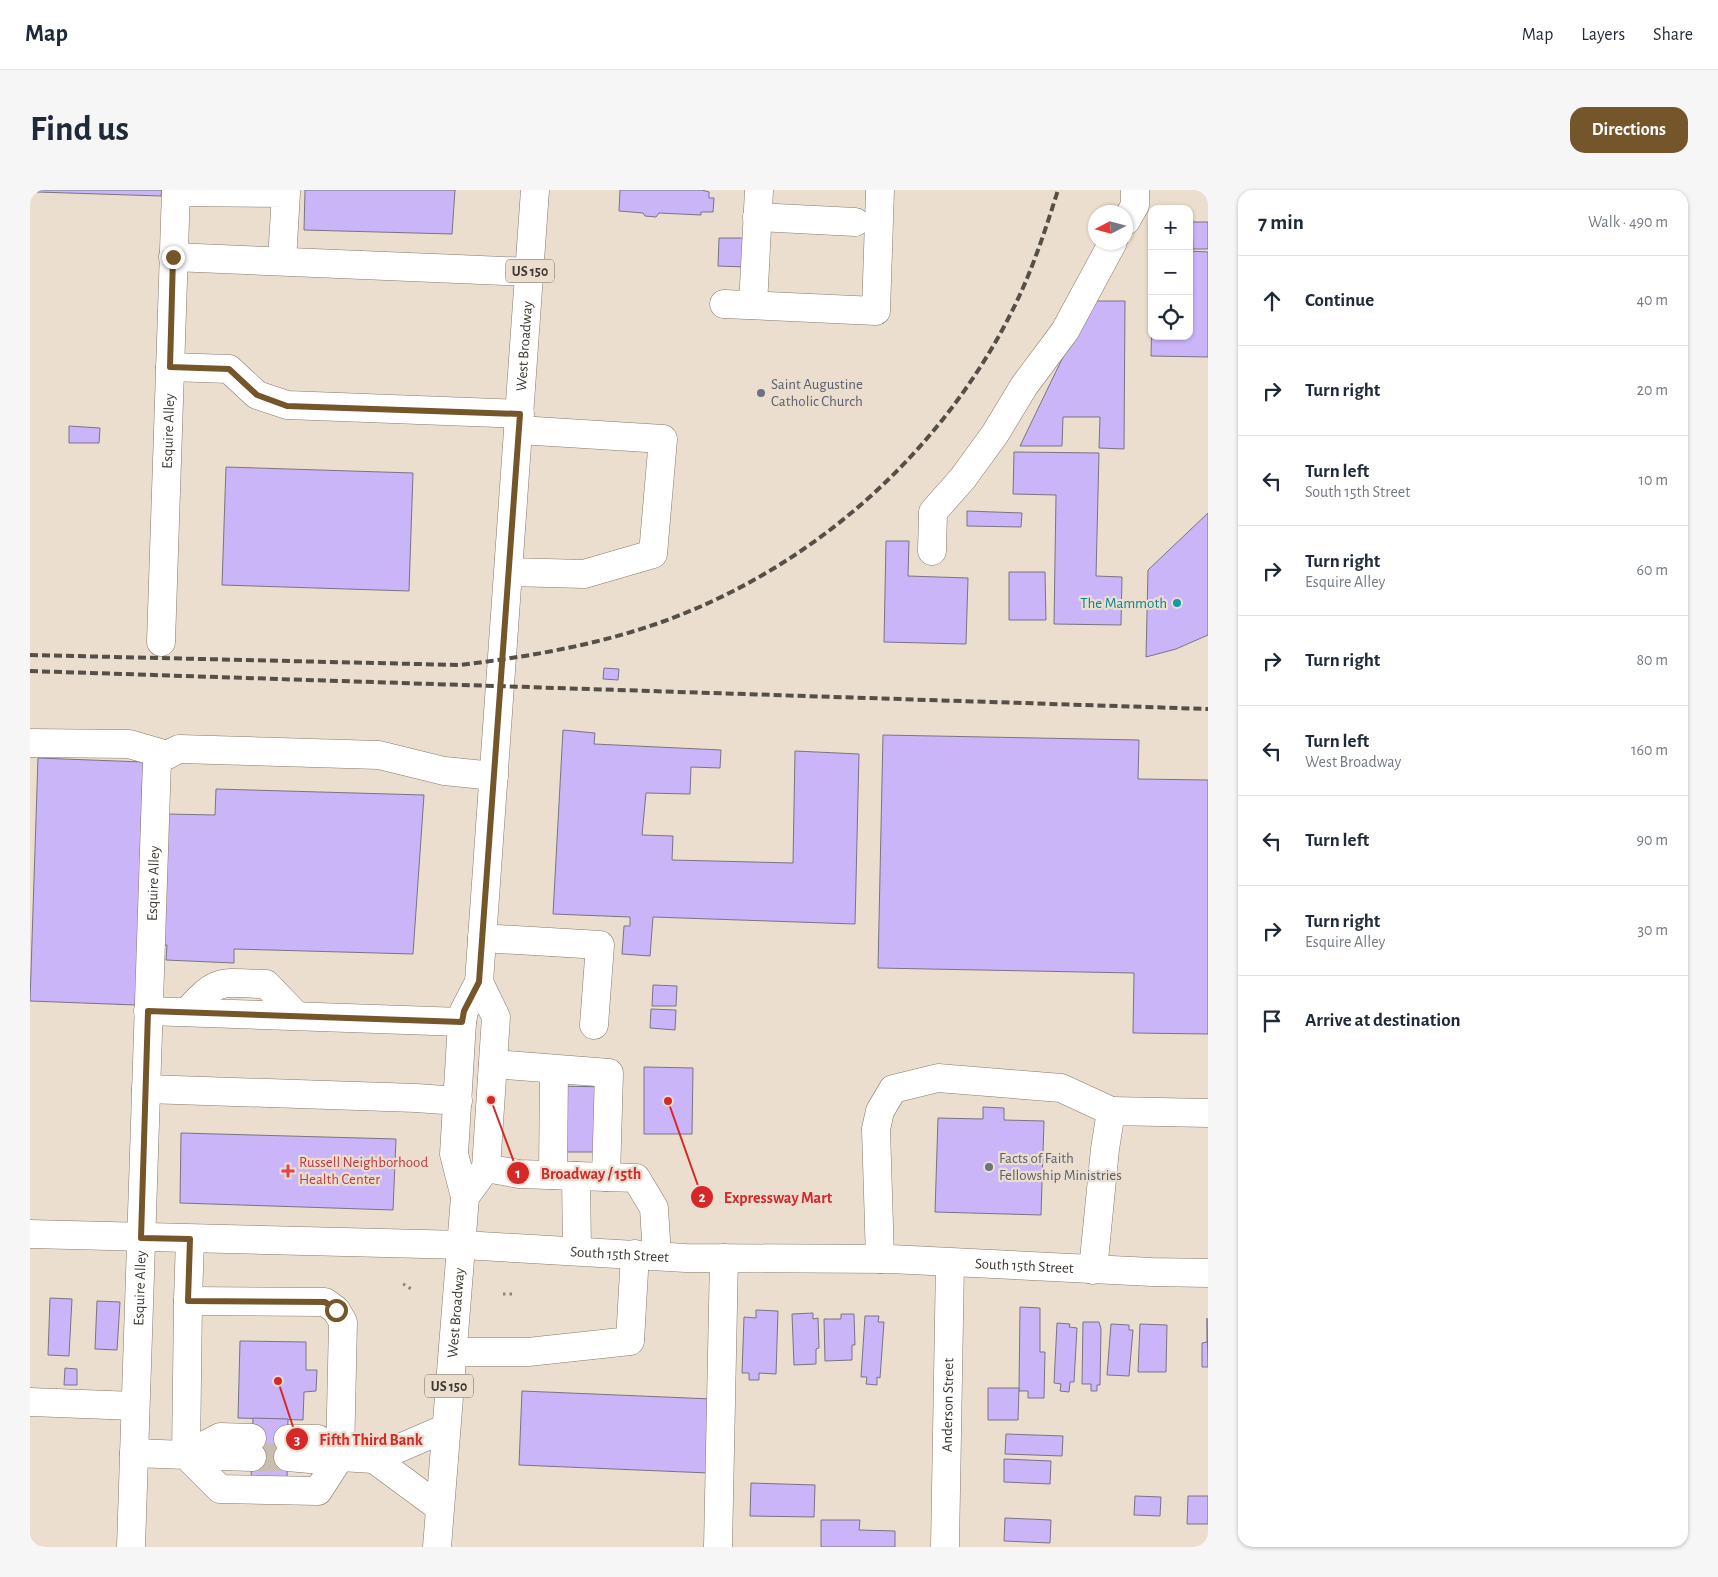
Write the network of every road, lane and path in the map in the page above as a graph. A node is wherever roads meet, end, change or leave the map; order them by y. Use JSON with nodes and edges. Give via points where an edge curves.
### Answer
{"nodes":[{"id":1,"x":535,"y":190,"type":"edge"},
{"id":2,"x":759,"y":190,"type":"edge"},
{"id":3,"x":880,"y":190,"type":"edge"},
{"id":4,"x":1135,"y":190,"type":"edge"},
{"id":5,"x":176,"y":191,"type":"edge"},
{"id":6,"x":1133,"y":209,"type":"edge"},
{"id":7,"x":757,"y":217,"type":"junction"},
{"id":8,"x":855,"y":222,"type":"dead end"},
{"id":9,"x":1110,"y":250,"type":"edge"},
{"id":10,"x":173,"y":257,"type":"junction"},
{"id":11,"x":282,"y":261,"type":"junction"},
{"id":12,"x":530,"y":272,"type":"junction"},
{"id":13,"x":724,"y":304,"type":"dead end"},
{"id":14,"x":753,"y":305,"type":"junction"},
{"id":15,"x":170,"y":367,"type":"junction"},
{"id":16,"x":519,"y":422,"type":"junction"},
{"id":17,"x":932,"y":551,"type":"dead end"},
{"id":18,"x":509,"y":572,"type":"junction"},
{"id":19,"x":161,"y":642,"type":"dead end"},
{"id":20,"x":30,"y":743,"type":"edge"},
{"id":21,"x":162,"y":757,"type":"junction"},
{"id":22,"x":494,"y":776,"type":"junction"},
{"id":23,"x":482,"y":938,"type":"junction"},
{"id":24,"x":479,"y":982,"type":"junction"},
{"id":25,"x":148,"y":1011,"type":"junction"},
{"id":26,"x":462,"y":1022,"type":"junction"},
{"id":27,"x":594,"y":1025,"type":"dead end"},
{"id":28,"x":493,"y":1064,"type":"junction"},
{"id":29,"x":573,"y":1071,"type":"junction"},
{"id":30,"x":146,"y":1089,"type":"junction"},
{"id":31,"x":458,"y":1102,"type":"junction"},
{"id":32,"x":1112,"y":1111,"type":"junction"},
{"id":33,"x":1208,"y":1113,"type":"edge"},
{"id":34,"x":486,"y":1168,"type":"junction"},
{"id":35,"x":579,"y":1176,"type":"junction"},
{"id":36,"x":466,"y":1197,"type":"junction"},
{"id":37,"x":30,"y":1234,"type":"edge"},
{"id":38,"x":141,"y":1238,"type":"junction"},
{"id":39,"x":190,"y":1239,"type":"junction"},
{"id":40,"x":463,"y":1245,"type":"junction"},
{"id":41,"x":577,"y":1251,"type":"junction"},
{"id":42,"x":646,"y":1255,"type":"junction"},
{"id":43,"x":724,"y":1258,"type":"junction"},
{"id":44,"x":880,"y":1260,"type":"junction"},
{"id":45,"x":950,"y":1263,"type":"junction"},
{"id":46,"x":1093,"y":1270,"type":"junction"},
{"id":47,"x":1208,"y":1273,"type":"edge"},
{"id":48,"x":403,"y":1284,"type":"dead end"},
{"id":49,"x":414,"y":1290,"type":"dead end"},
{"id":50,"x":503,"y":1294,"type":"dead end"},
{"id":51,"x":512,"y":1294,"type":"dead end"},
{"id":52,"x":188,"y":1301,"type":"junction"},
{"id":53,"x":453,"y":1352,"type":"junction"},
{"id":54,"x":30,"y":1402,"type":"edge"},
{"id":55,"x":135,"y":1406,"type":"junction"},
{"id":56,"x":446,"y":1428,"type":"junction"},
{"id":57,"x":134,"y":1454,"type":"junction"},
{"id":58,"x":186,"y":1455,"type":"junction"},
{"id":59,"x":252,"y":1457,"type":"tunnel mouth"},
{"id":60,"x":340,"y":1457,"type":"junction"},
{"id":61,"x":374,"y":1459,"type":"junction"},
{"id":62,"x":439,"y":1507,"type":"junction"},
{"id":63,"x":131,"y":1547,"type":"edge"},
{"id":64,"x":436,"y":1547,"type":"edge"},
{"id":65,"x":718,"y":1547,"type":"edge"},
{"id":66,"x":945,"y":1547,"type":"edge"}],
"edges":[{"from":1,"to":12,"type":"street","name":"West Broadway","number":"US 150"},
{"from":2,"to":7,"type":"street"},
{"from":3,"to":14,"type":"street","via":[[876,311]]},
{"from":4,"to":6,"type":"street"},
{"from":5,"to":10,"type":"street","name":"Esquire Alley"},
{"from":5,"to":11,"type":"street","via":[[286,193]]},
{"from":7,"to":8,"type":"street"},
{"from":7,"to":14,"type":"street"},
{"from":9,"to":17,"type":"street","via":[[1065,331],[963,478],[933,512]]},
{"from":10,"to":11,"type":"street"},
{"from":10,"to":15,"type":"street","name":"Esquire Alley"},
{"from":11,"to":12,"type":"street"},
{"from":12,"to":16,"type":"street","name":"West Broadway","number":"US 150"},
{"from":13,"to":14,"type":"street"},
{"from":15,"to":16,"type":"street","via":[[229,369],[257,395],[287,406]]},
{"from":15,"to":19,"type":"street","name":"Esquire Alley"},
{"from":16,"to":18,"type":"street","name":"West Broadway","number":"US 150"},
{"from":16,"to":18,"type":"street","via":[[663,439],[653,554],[584,574]]},
{"from":18,"to":22,"type":"street","name":"West Broadway","number":"US 150"},
{"from":20,"to":21,"type":"street","via":[[129,744]]},
{"from":21,"to":22,"type":"street","via":[[179,749],[379,755],[444,772]]},
{"from":21,"to":25,"type":"street","name":"Esquire Alley"},
{"from":22,"to":23,"type":"street","name":"West Broadway","number":"US 150"},
{"from":23,"to":24,"type":"street","name":"West Broadway","number":"US 150"},
{"from":23,"to":27,"type":"street","via":[[600,945]]},
{"from":24,"to":26,"type":"street","name":"West Broadway","number":"US 150"},
{"from":24,"to":28,"type":"street","name":"West Broadway","number":"US 150","via":[[496,1017]]},
{"from":25,"to":26,"type":"street"},
{"from":25,"to":30,"type":"street","name":"Esquire Alley"},
{"from":26,"to":31,"type":"street","name":"West Broadway","number":"US 150"},
{"from":28,"to":29,"type":"street"},
{"from":28,"to":34,"type":"street","name":"West Broadway","number":"US 150"},
{"from":29,"to":35,"type":"street"},
{"from":29,"to":35,"type":"street"},
{"from":30,"to":31,"type":"street","via":[[408,1097]]},
{"from":30,"to":38,"type":"street","name":"Esquire Alley"},
{"from":31,"to":36,"type":"street","name":"West Broadway","number":"US 150","via":[[454,1154]]},
{"from":32,"to":33,"type":"street"},
{"from":32,"to":44,"type":"street","via":[[1061,1088],[938,1078],[893,1090],[880,1110],[876,1130]]},
{"from":32,"to":46,"type":"street"},
{"from":34,"to":35,"type":"street","via":[[519,1174]]},
{"from":34,"to":36,"type":"street"},
{"from":35,"to":41,"type":"street"},
{"from":35,"to":42,"type":"street","via":[[636,1178],[654,1208]]},
{"from":36,"to":40,"type":"street","name":"West Broadway","number":"US 150"},
{"from":37,"to":38,"type":"street","name":"South 15th Street"},
{"from":38,"to":39,"type":"street","name":"South 15th Street"},
{"from":38,"to":55,"type":"street","name":"Esquire Alley"},
{"from":39,"to":40,"type":"street","name":"South 15th Street"},
{"from":39,"to":52,"type":"street"},
{"from":40,"to":41,"type":"street","name":"South 15th Street"},
{"from":40,"to":53,"type":"street","name":"West Broadway","number":"US 150"},
{"from":41,"to":42,"type":"street","name":"South 15th Street"},
{"from":42,"to":43,"type":"street","name":"South 15th Street"},
{"from":42,"to":53,"type":"street","via":[[630,1341],[528,1352]]},
{"from":43,"to":44,"type":"street","name":"South 15th Street"},
{"from":43,"to":65,"type":"street"},
{"from":44,"to":45,"type":"street","name":"South 15th Street"},
{"from":45,"to":46,"type":"street","name":"South 15th Street"},
{"from":45,"to":66,"type":"street","name":"Anderson Street"},
{"from":46,"to":47,"type":"street","name":"South 15th Street"},
{"from":48,"to":49,"type":"path"},
{"from":50,"to":51,"type":"path"},
{"from":52,"to":58,"type":"street"},
{"from":52,"to":60,"type":"street","via":[[325,1302],[336,1310],[343,1322]]},
{"from":53,"to":56,"type":"street","name":"West Broadway","number":"US 150"},
{"from":54,"to":55,"type":"street"},
{"from":55,"to":57,"type":"street","name":"Esquire Alley"},
{"from":56,"to":61,"type":"street"},
{"from":56,"to":62,"type":"street","name":"West Broadway","number":"US 150"},
{"from":57,"to":58,"type":"street"},
{"from":57,"to":63,"type":"street","name":"Esquire Alley"},
{"from":58,"to":59,"type":"street"},
{"from":58,"to":60,"type":"street","via":[[220,1489],[318,1491]]},
{"from":60,"to":60,"type":"street","via":[[318,1439],[287,1458],[317,1478]]},
{"from":60,"to":61,"type":"street"},
{"from":61,"to":62,"type":"street"},
{"from":62,"to":64,"type":"street","name":"West Broadway","number":"US 150"}]}
